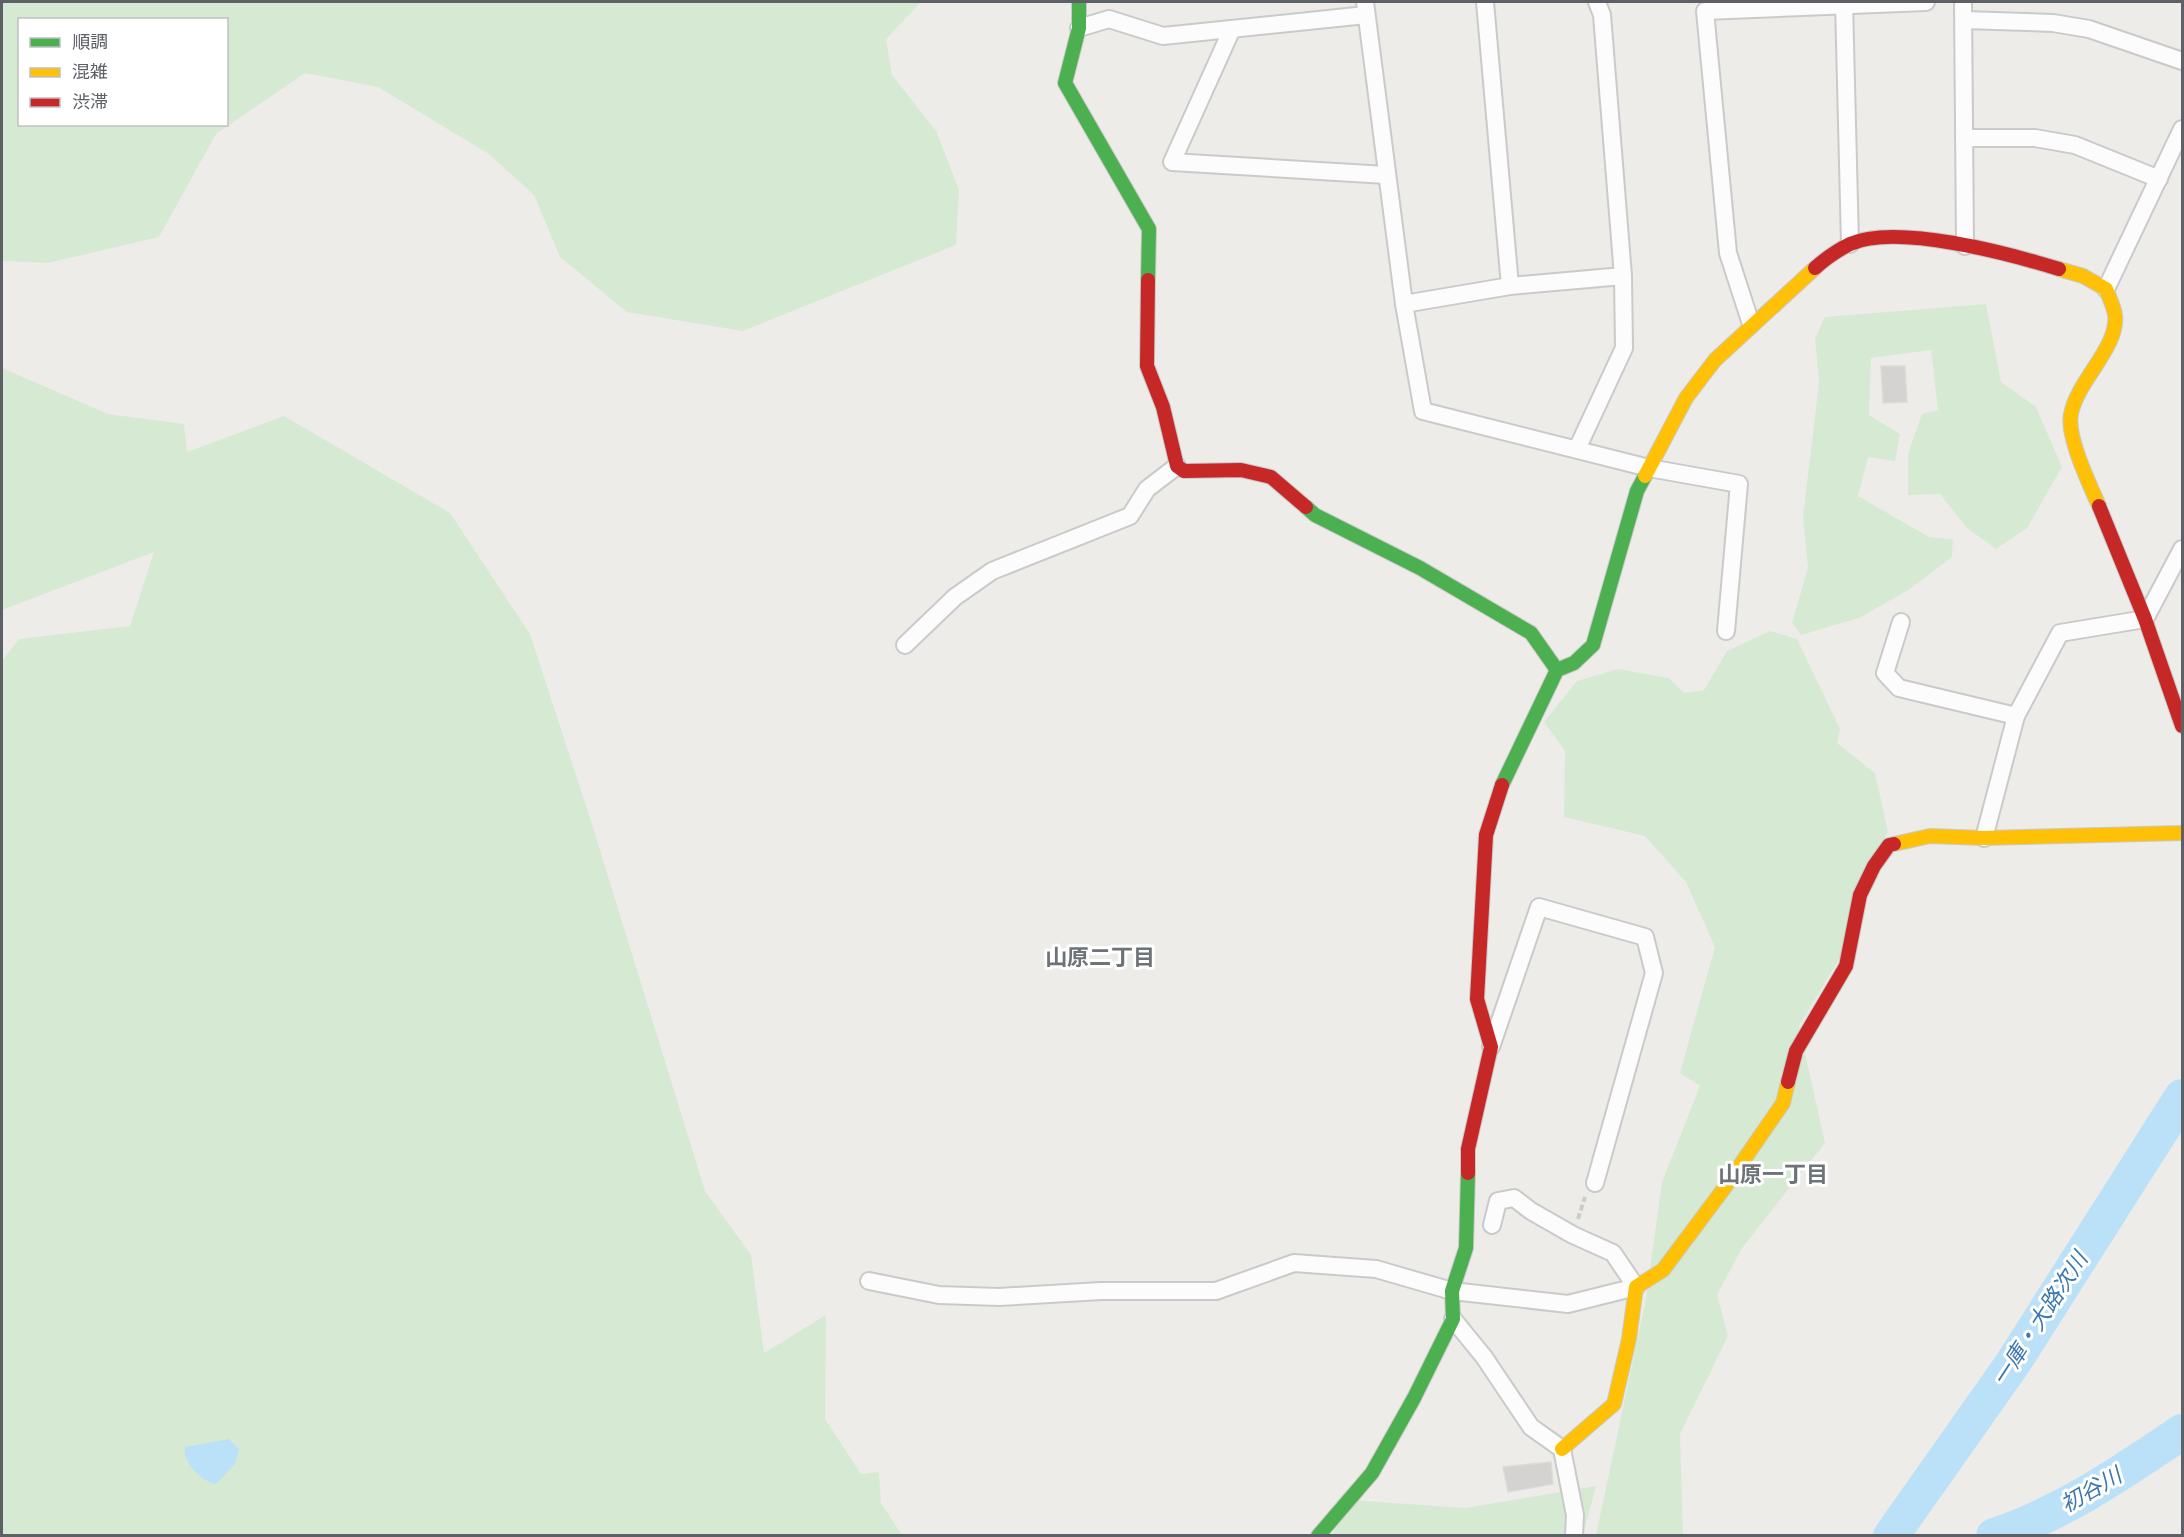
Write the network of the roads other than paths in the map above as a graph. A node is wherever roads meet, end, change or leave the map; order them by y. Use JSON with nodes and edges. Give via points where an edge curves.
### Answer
{"nodes":[{"id":1,"x":1080,"y":2,"type":"edge"},
{"id":2,"x":1485,"y":2,"type":"edge"},
{"id":3,"x":1597,"y":2,"type":"edge"},
{"id":4,"x":1926,"y":2,"type":"edge"},
{"id":5,"x":1963,"y":2,"type":"edge"},
{"id":6,"x":1844,"y":3,"type":"edge"},
{"id":7,"x":1366,"y":8,"type":"edge"},
{"id":8,"x":1964,"y":20,"type":"junction"},
{"id":9,"x":1079,"y":28,"type":"junction"},
{"id":10,"x":1232,"y":29,"type":"junction"},
{"id":11,"x":2182,"y":61,"type":"edge"},
{"id":12,"x":2182,"y":129,"type":"edge"},
{"id":13,"x":1964,"y":138,"type":"junction"},
{"id":14,"x":1386,"y":175,"type":"junction"},
{"id":15,"x":2158,"y":179,"type":"junction"},
{"id":16,"x":1850,"y":243,"type":"junction"},
{"id":17,"x":1965,"y":246,"type":"junction"},
{"id":18,"x":1623,"y":276,"type":"junction"},
{"id":19,"x":1510,"y":286,"type":"junction"},
{"id":20,"x":2106,"y":289,"type":"junction"},
{"id":21,"x":1404,"y":303,"type":"junction"},
{"id":22,"x":1751,"y":324,"type":"junction"},
{"id":23,"x":1576,"y":449,"type":"junction"},
{"id":24,"x":1177,"y":466,"type":"junction"},
{"id":25,"x":1650,"y":468,"type":"junction"},
{"id":26,"x":2182,"y":549,"type":"edge"},
{"id":27,"x":2145,"y":619,"type":"junction"},
{"id":28,"x":1901,"y":622,"type":"dead end"},
{"id":29,"x":1726,"y":631,"type":"dead end"},
{"id":30,"x":905,"y":645,"type":"dead end"},
{"id":31,"x":1557,"y":670,"type":"junction"},
{"id":32,"x":2016,"y":716,"type":"junction"},
{"id":33,"x":2182,"y":726,"type":"edge"},
{"id":34,"x":2182,"y":833,"type":"edge"},
{"id":35,"x":1984,"y":838,"type":"junction"},
{"id":36,"x":1491,"y":1047,"type":"junction"},
{"id":37,"x":1595,"y":1183,"type":"road end"},
{"id":38,"x":1492,"y":1225,"type":"dead end"},
{"id":39,"x":869,"y":1281,"type":"dead end"},
{"id":40,"x":1636,"y":1287,"type":"junction"},
{"id":41,"x":1452,"y":1291,"type":"junction"},
{"id":42,"x":1453,"y":1319,"type":"junction"},
{"id":43,"x":1562,"y":1449,"type":"junction"},
{"id":44,"x":1318,"y":1536,"type":"edge"},
{"id":45,"x":1574,"y":1536,"type":"edge"}],
"edges":[{"from":1,"to":9,"type":"street"},
{"from":2,"to":19,"type":"street"},
{"from":3,"to":18,"type":"street","via":[[1602,15]]},
{"from":4,"to":6,"type":"street"},
{"from":5,"to":8,"type":"street"},
{"from":6,"to":16,"type":"street"},
{"from":6,"to":22,"type":"street","via":[[1705,11],[1728,253]]},
{"from":7,"to":10,"type":"street"},
{"from":7,"to":14,"type":"street"},
{"from":8,"to":11,"type":"street","via":[[2053,23],[2089,29]]},
{"from":8,"to":13,"type":"street"},
{"from":9,"to":10,"type":"street","via":[[1109,20],[1164,36]]},
{"from":9,"to":24,"type":"street","via":[[1065,84],[1149,229],[1147,366]]},
{"from":10,"to":14,"type":"street","via":[[1172,162]]},
{"from":12,"to":15,"type":"street"},
{"from":13,"to":15,"type":"street","via":[[2035,138],[2074,145]]},
{"from":13,"to":17,"type":"street"},
{"from":14,"to":21,"type":"street"},
{"from":15,"to":20,"type":"street"},
{"from":16,"to":17,"type":"street","via":[[1904,237]]},
{"from":16,"to":22,"type":"street","via":[[1818,265]]},
{"from":17,"to":20,"type":"street","via":[[2083,276]]},
{"from":18,"to":19,"type":"street"},
{"from":18,"to":23,"type":"street","via":[[1624,348]]},
{"from":19,"to":21,"type":"street"},
{"from":20,"to":27,"type":"street","via":[[2115,315],[2113,335],[2082,385],[2070,416],[2077,453]]},
{"from":21,"to":23,"type":"street","via":[[1423,411]]},
{"from":22,"to":25,"type":"street","via":[[1715,360],[1686,398]]},
{"from":23,"to":25,"type":"street"},
{"from":24,"to":30,"type":"street","via":[[1147,489],[1130,516],[992,571],[955,597]]},
{"from":24,"to":31,"type":"street","via":[[1184,471],[1241,470],[1271,477],[1315,514],[1420,568],[1531,633]]},
{"from":25,"to":29,"type":"street","via":[[1739,484]]},
{"from":25,"to":31,"type":"street","via":[[1637,491],[1593,645],[1574,663]]},
{"from":26,"to":27,"type":"street"},
{"from":27,"to":32,"type":"street","via":[[2060,633]]},
{"from":27,"to":33,"type":"street"},
{"from":28,"to":32,"type":"street","via":[[1885,673],[1899,688]]},
{"from":31,"to":36,"type":"street","via":[[1501,786],[1486,835],[1477,999]]},
{"from":32,"to":35,"type":"street"},
{"from":34,"to":35,"type":"street"},
{"from":35,"to":40,"type":"street","via":[[1930,836],[1889,845],[1860,895],[1846,966],[1796,1051],[1783,1103],[1663,1270]]},
{"from":36,"to":37,"type":"street","via":[[1539,908],[1645,937],[1654,973]]},
{"from":36,"to":41,"type":"street","via":[[1468,1149],[1466,1248]]},
{"from":38,"to":40,"type":"street","via":[[1498,1201],[1514,1198],[1530,1211],[1612,1253]]},
{"from":39,"to":41,"type":"street","via":[[949,1296],[1216,1291],[1294,1263],[1376,1269]]},
{"from":40,"to":41,"type":"street","via":[[1568,1304]]},
{"from":40,"to":43,"type":"street","via":[[1614,1404]]},
{"from":41,"to":42,"type":"street"},
{"from":42,"to":43,"type":"street","via":[[1531,1427]]},
{"from":42,"to":44,"type":"street","via":[[1372,1473]]},
{"from":43,"to":45,"type":"street","via":[[1575,1515]]}]}
